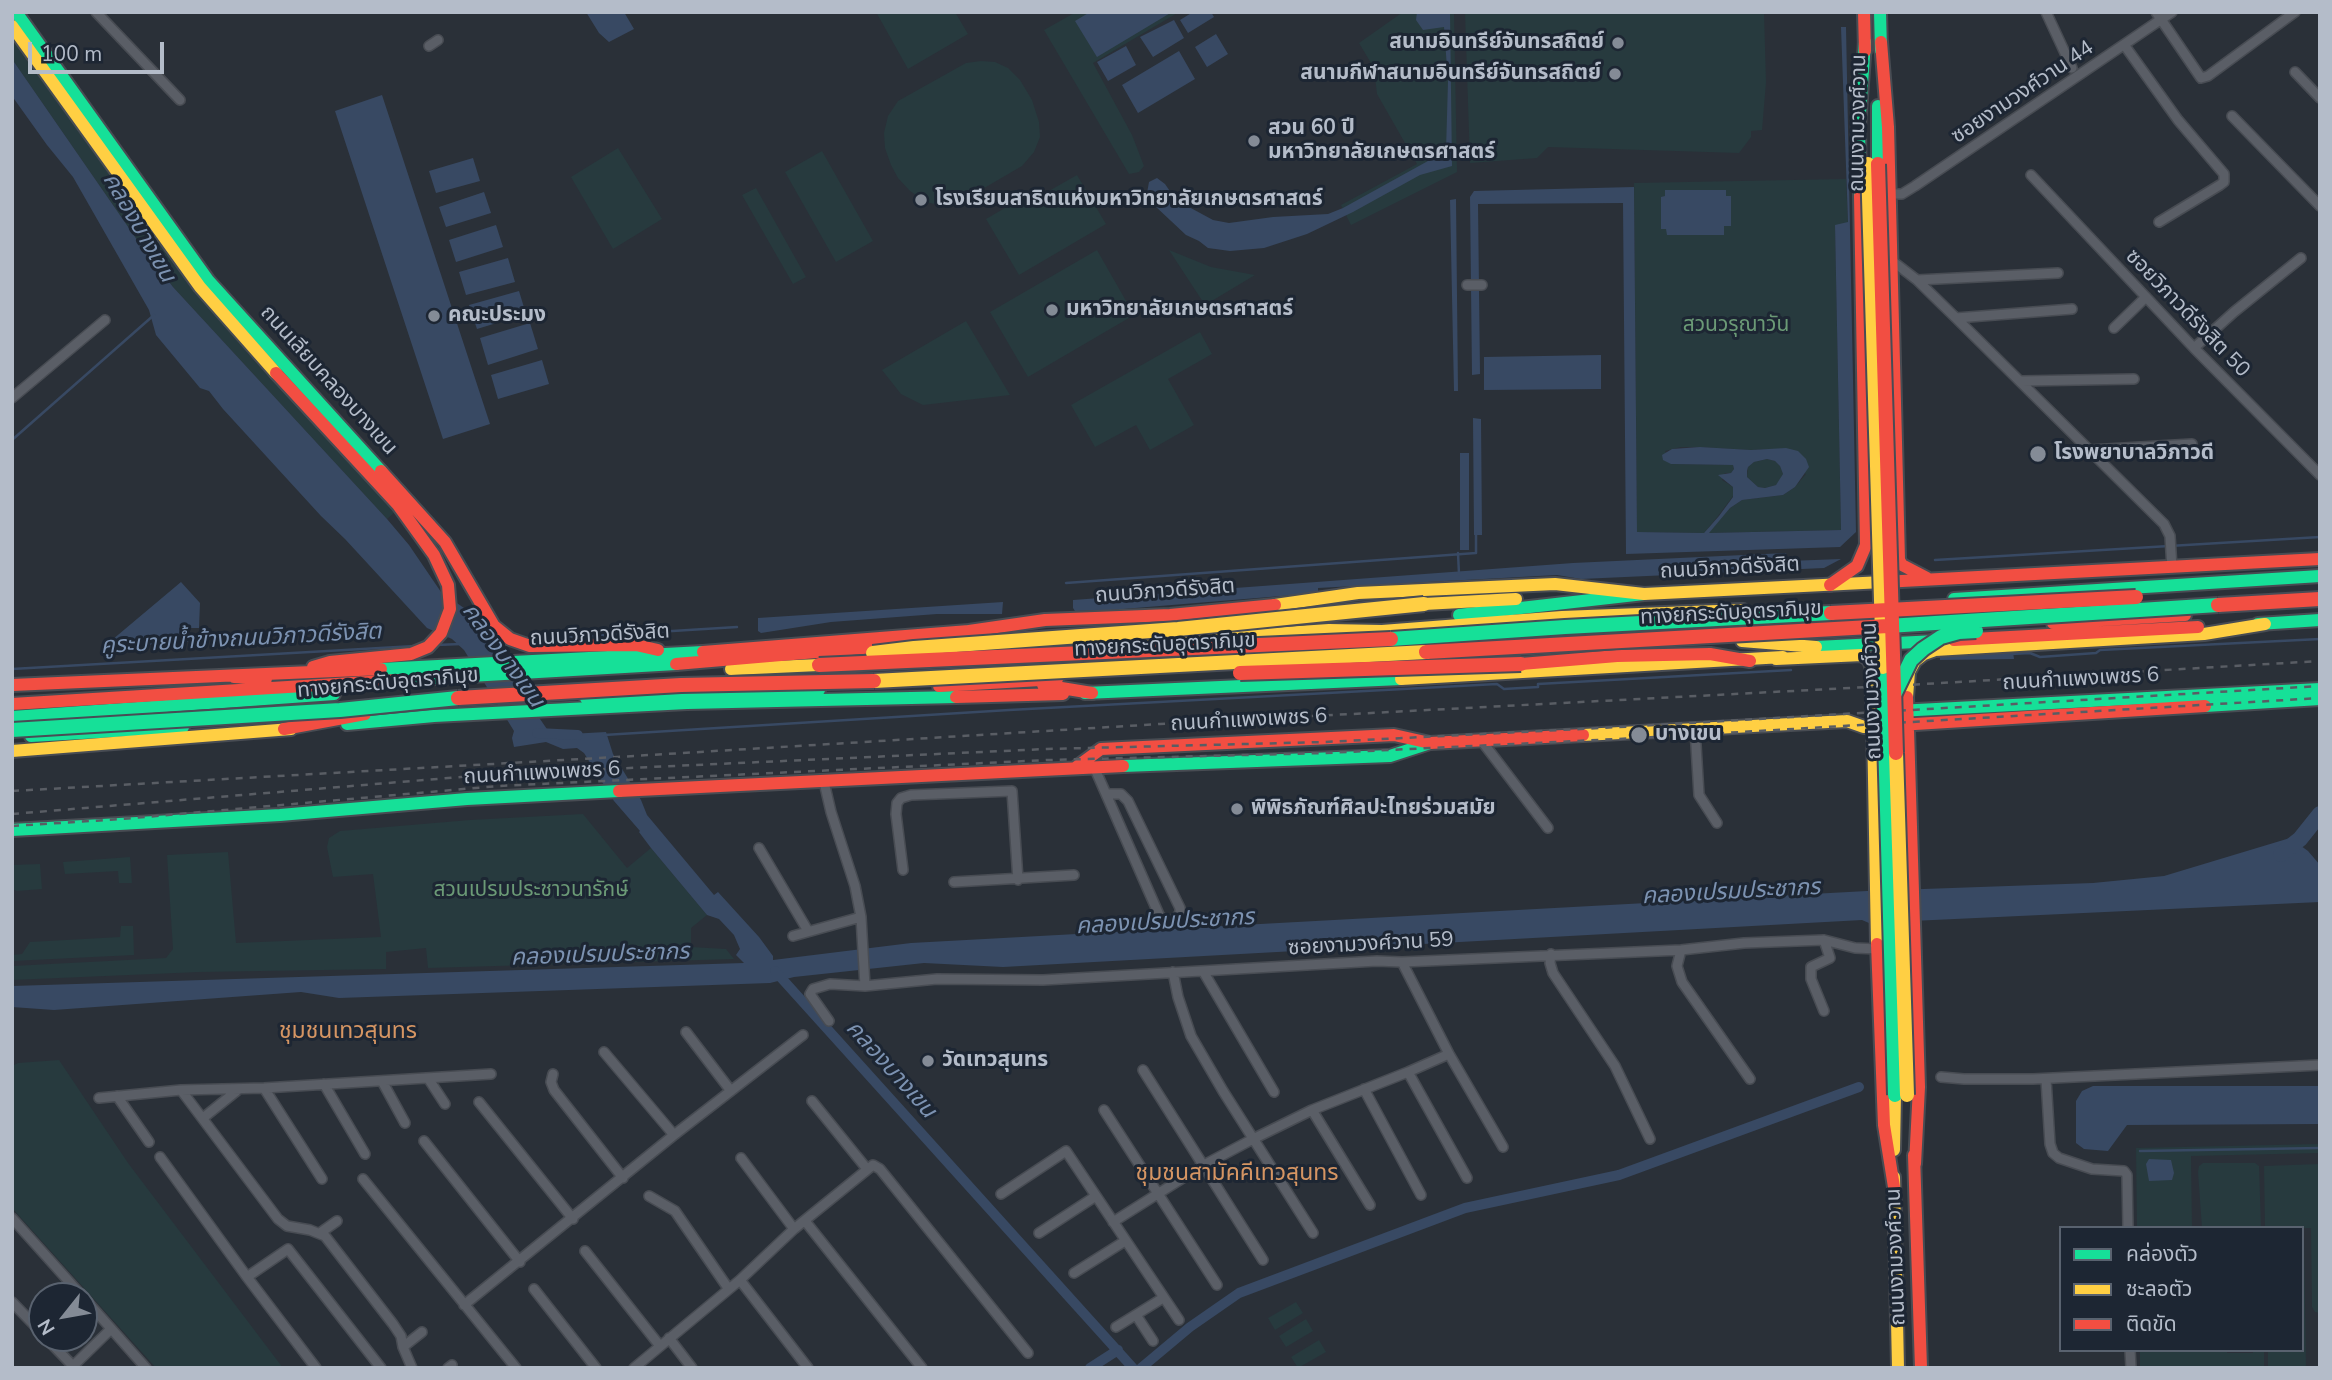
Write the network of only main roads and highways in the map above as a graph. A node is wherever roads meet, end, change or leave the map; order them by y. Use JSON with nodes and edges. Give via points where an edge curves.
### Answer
{"nodes":[{"id":1,"x":16,"y":12,"type":"edge"},
{"id":2,"x":1864,"y":12,"type":"edge"},
{"id":3,"x":1880,"y":12,"type":"edge"},
{"id":4,"x":12,"y":26,"type":"edge"},
{"id":5,"x":1865,"y":42,"type":"junction"},
{"id":6,"x":1881,"y":42,"type":"junction"},
{"id":7,"x":1873,"y":164,"type":"junction"},
{"id":8,"x":1897,"y":536,"type":"junction"},
{"id":9,"x":1866,"y":545,"type":"junction"},
{"id":10,"x":2320,"y":559,"type":"edge"},
{"id":11,"x":2320,"y":576,"type":"edge"},
{"id":12,"x":1927,"y":578,"type":"junction"},
{"id":13,"x":1830,"y":585,"type":"junction"},
{"id":14,"x":2320,"y":586,"type":"edge"},
{"id":15,"x":1644,"y":594,"type":"junction"},
{"id":16,"x":1590,"y":601,"type":"junction"},
{"id":17,"x":2320,"y":602,"type":"edge"},
{"id":18,"x":2320,"y":620,"type":"edge"},
{"id":19,"x":2265,"y":624,"type":"junction"},
{"id":20,"x":969,"y":631,"type":"junction"},
{"id":21,"x":1329,"y":631,"type":"junction"},
{"id":22,"x":1742,"y":641,"type":"junction"},
{"id":23,"x":986,"y":642,"type":"junction"},
{"id":24,"x":1816,"y":647,"type":"junction"},
{"id":25,"x":676,"y":654,"type":"junction"},
{"id":26,"x":1776,"y":659,"type":"junction"},
{"id":27,"x":1750,"y":660,"type":"junction"},
{"id":28,"x":819,"y":665,"type":"junction"},
{"id":29,"x":522,"y":667,"type":"junction"},
{"id":30,"x":470,"y":670,"type":"junction"},
{"id":31,"x":293,"y":673,"type":"junction"},
{"id":32,"x":234,"y":677,"type":"junction"},
{"id":33,"x":1028,"y":682,"type":"junction"},
{"id":34,"x":341,"y":683,"type":"junction"},
{"id":35,"x":834,"y":683,"type":"junction"},
{"id":36,"x":53,"y":684,"type":"junction"},
{"id":37,"x":12,"y":685,"type":"edge"},
{"id":38,"x":2320,"y":689,"type":"edge"},
{"id":39,"x":12,"y":691,"type":"edge"},
{"id":40,"x":1092,"y":693,"type":"junction"},
{"id":41,"x":1895,"y":694,"type":"junction"},
{"id":42,"x":2320,"y":699,"type":"edge"},
{"id":43,"x":12,"y":704,"type":"edge"},
{"id":44,"x":548,"y":705,"type":"junction"},
{"id":45,"x":495,"y":708,"type":"junction"},
{"id":46,"x":365,"y":714,"type":"junction"},
{"id":47,"x":12,"y":717,"type":"edge"},
{"id":48,"x":1909,"y":717,"type":"junction"},
{"id":49,"x":1873,"y":719,"type":"junction"},
{"id":50,"x":284,"y":729,"type":"junction"},
{"id":51,"x":12,"y":730,"type":"edge"},
{"id":52,"x":12,"y":737,"type":"edge"},
{"id":53,"x":1430,"y":743,"type":"junction"},
{"id":54,"x":12,"y":749,"type":"edge"},
{"id":55,"x":1075,"y":768,"type":"junction"},
{"id":56,"x":1875,"y":780,"type":"junction"},
{"id":57,"x":1911,"y":780,"type":"junction"},
{"id":58,"x":12,"y":830,"type":"edge"},
{"id":59,"x":1901,"y":1095,"type":"junction"},
{"id":60,"x":1916,"y":1164,"type":"junction"},
{"id":61,"x":1894,"y":1186,"type":"junction"},
{"id":62,"x":1898,"y":1368,"type":"edge"},
{"id":63,"x":1921,"y":1368,"type":"edge"}],
"edges":[{"from":1,"to":25,"type":"main road","name":"ถนนเลียบคลองบางเขน","via":[[208,280],[445,542],[494,626],[510,639],[530,646],[636,645]]},
{"from":2,"to":5,"type":"main road","name":"ถนนงามวงศ์วาน"},
{"from":3,"to":6,"type":"main road","name":"ถนนงามวงศ์วาน"},
{"from":4,"to":31,"type":"main road","name":"ถนนเลียบคลองบางเขน","via":[[200,287],[398,505],[449,585],[450,609],[441,633],[428,647],[384,658],[330,662]]},
{"from":5,"to":7,"type":"main road","name":"ถนนงามวงศ์วาน"},
{"from":5,"to":9,"type":"main road","via":[[1859,126]]},
{"from":6,"to":7,"type":"main road","name":"ถนนงามวงศ์วาน"},
{"from":6,"to":8,"type":"main road","via":[[1888,127]]},
{"from":7,"to":41,"type":"main road","name":"ถนนงามวงศ์วาน","bridge":true},
{"from":7,"to":59,"type":"main road","name":"ถนนงามวงศ์วาน","bridge":true},
{"from":8,"to":9,"type":"main road","via":[[1886,553],[1876,554]]},
{"from":8,"to":12,"type":"main road","via":[[1902,565]]},
{"from":9,"to":13,"type":"main road","via":[[1857,566]]},
{"from":10,"to":12,"type":"main road","name":"ถนนวิภาวดีรังสิต"},
{"from":11,"to":21,"type":"main road","name":"ถนนวิภาวดีรังสิต"},
{"from":12,"to":13,"type":"main road","name":"ถนนวิภาวดีรังสิต"},
{"from":13,"to":15,"type":"main road","name":"ถนนวิภาวดีรังสิต"},
{"from":14,"to":28,"type":"main road","name":"ทางยกระดับอุตราภิมุข","bridge":true,"via":[[1382,640]]},
{"from":15,"to":16,"type":"main road"},
{"from":15,"to":20,"type":"main road","name":"ถนนวิภาวดีรังสิต","via":[[1555,584],[1411,590],[1170,615],[1045,620]]},
{"from":16,"to":21,"type":"main road","via":[[1383,621]]},
{"from":16,"to":28,"type":"main road","bridge":true,"via":[[1541,597],[1424,604],[1178,629],[914,648],[859,654]]},
{"from":17,"to":22,"type":"main road","via":[[2093,622]]},
{"from":17,"to":35,"type":"main road","name":"ทางยกระดับอุตราภิมุข","bridge":true},
{"from":17,"to":41,"type":"main road","bridge":true,"via":[[1959,632],[1941,638],[1911,660]]},
{"from":18,"to":19,"type":"main road"},
{"from":19,"to":24,"type":"main road"},
{"from":19,"to":48,"type":"main road","via":[[2204,634],[1935,650],[1915,661],[1909,672]]},
{"from":20,"to":23,"type":"main road"},
{"from":20,"to":25,"type":"main road","name":"ถนนวิภาวดีรังสิต"},
{"from":21,"to":23,"type":"main road","name":"ถนนวิภาวดีรังสิต","via":[[1182,640]]},
{"from":22,"to":24,"type":"main road"},
{"from":22,"to":33,"type":"main road","via":[[1337,650]]},
{"from":23,"to":29,"type":"main road","name":"ถนนวิภาวดีรังสิต","via":[[688,663]]},
{"from":24,"to":26,"type":"main road"},
{"from":25,"to":29,"type":"main road","name":"ถนนวิภาวดีรังสิต"},
{"from":26,"to":27,"type":"main road"},
{"from":26,"to":49,"type":"main road","via":[[1862,655],[1872,669]]},
{"from":27,"to":35,"type":"main road","bridge":true,"via":[[1710,654],[1616,656],[1521,664]]},
{"from":27,"to":40,"type":"main road"},
{"from":28,"to":47,"type":"main road","name":"ทางยกระดับอุตราภิมุข","via":[[454,685]]},
{"from":29,"to":30,"type":"main road","name":"ถนนวิภาวดีรังสิต"},
{"from":30,"to":31,"type":"main road","name":"ถนนวิภาวดีรังสิต"},
{"from":30,"to":34,"type":"main road","name":"ถนนวิภาวดีรังสิต"},
{"from":31,"to":32,"type":"main road","name":"ถนนวิภาวดีรังสิต"},
{"from":32,"to":34,"type":"main road"},
{"from":32,"to":36,"type":"main road","name":"ถนนวิภาวดีรังสิต"},
{"from":33,"to":40,"type":"main road"},
{"from":33,"to":44,"type":"main road"},
{"from":34,"to":43,"type":"main road","name":"ถนนวิภาวดีรังสิต"},
{"from":35,"to":51,"type":"main road","name":"ทางยกระดับอุตราภิมุข","bridge":true,"via":[[628,688]]},
{"from":36,"to":37,"type":"main road","name":"ถนนวิภาวดีรังสิต"},
{"from":36,"to":39,"type":"main road"},
{"from":38,"to":48,"type":"main road","name":"ถนนกำแพงเพชร 6"},
{"from":40,"to":44,"type":"main road"},
{"from":41,"to":59,"type":"main road","name":"ถนนงามวงศ์วาน","bridge":true},
{"from":42,"to":48,"type":"main road","name":"ถนนกำแพงเพชร 6"},
{"from":44,"to":45,"type":"main road"},
{"from":45,"to":46,"type":"main road","via":[[433,706]]},
{"from":45,"to":50,"type":"main road"},
{"from":46,"to":50,"type":"main road"},
{"from":46,"to":52,"type":"main road"},
{"from":48,"to":49,"type":"main road","name":"ถนนกำแพงเพชร 6"},
{"from":48,"to":57,"type":"main road"},
{"from":49,"to":53,"type":"main road","name":"ถนนกำแพงเพชร 6","via":[[1864,727],[1847,721]]},
{"from":49,"to":56,"type":"main road"},
{"from":50,"to":54,"type":"main road"},
{"from":53,"to":55,"type":"main road","name":"ถนนกำแพงเพชร 6","via":[[1390,755]]},
{"from":53,"to":55,"type":"main road","name":"ถนนกำแพงเพชร 6","via":[[1394,735],[1101,749]]},
{"from":55,"to":58,"type":"main road","name":"ถนนกำแพงเพชร 6","via":[[467,799]]},
{"from":56,"to":57,"type":"main road","via":[[1880,761],[1903,759]]},
{"from":56,"to":61,"type":"main road","via":[[1882,1101]]},
{"from":57,"to":60,"type":"main road","via":[[1919,1087]]},
{"from":59,"to":60,"type":"main road","name":"ถนนงามวงศ์วาน"},
{"from":59,"to":61,"type":"main road","name":"ถนนงามวงศ์วาน"},
{"from":60,"to":63,"type":"main road","name":"ถนนงามวงศ์วาน"},
{"from":61,"to":62,"type":"main road","name":"ถนนงามวงศ์วาน"}]}
